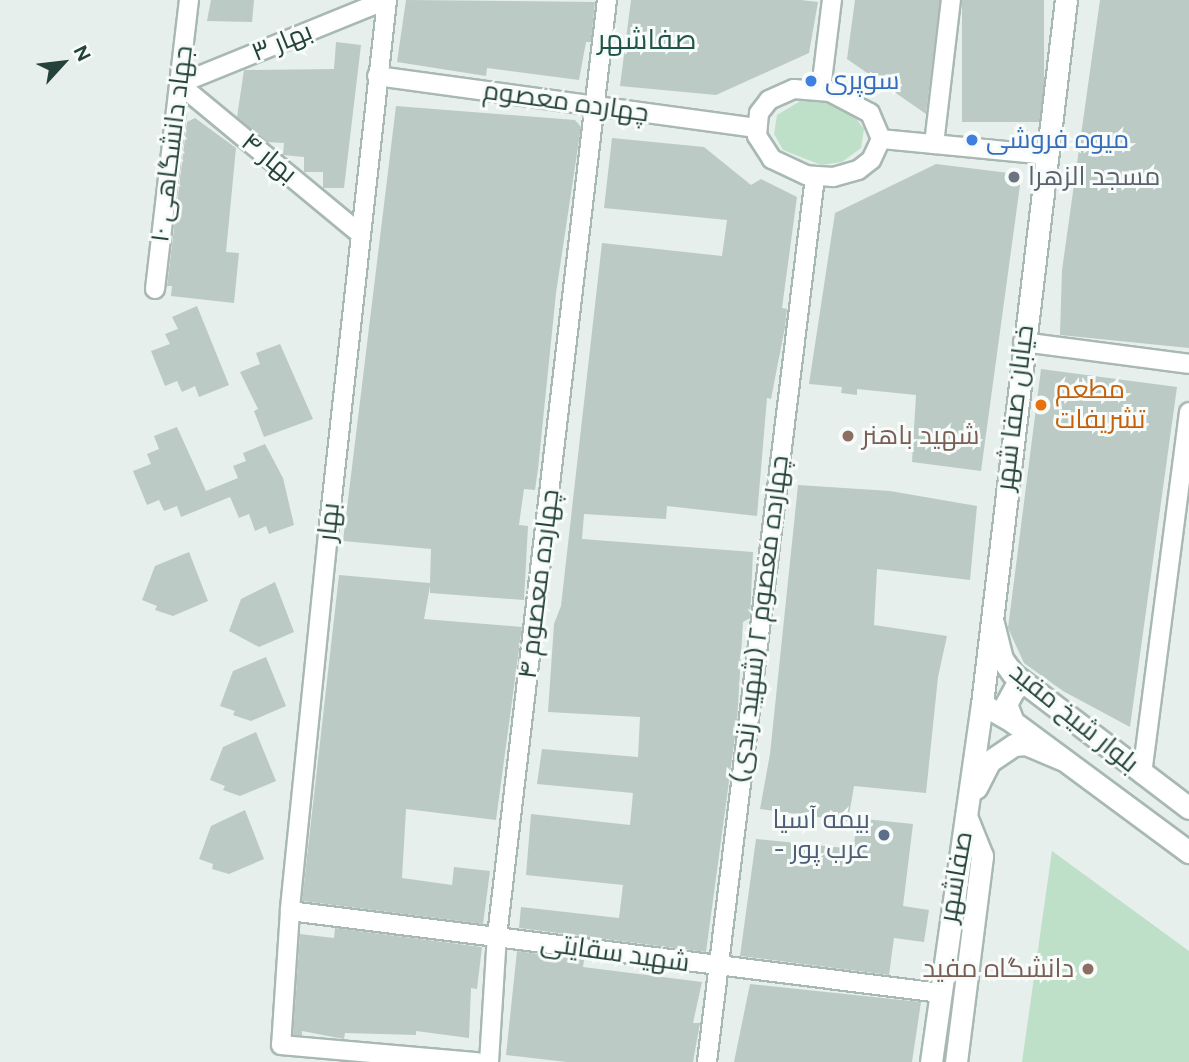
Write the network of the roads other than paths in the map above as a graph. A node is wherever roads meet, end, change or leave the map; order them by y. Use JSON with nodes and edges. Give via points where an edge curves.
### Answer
{"nodes":[{"id":1,"x":189,"y":0,"type":"edge"},
{"id":2,"x":386,"y":0,"type":"edge"},
{"id":3,"x":607,"y":0,"type":"edge"},
{"id":4,"x":832,"y":0,"type":"edge"},
{"id":5,"x":951,"y":0,"type":"edge"},
{"id":6,"x":1066,"y":0,"type":"edge"},
{"id":7,"x":377,"y":76,"type":"junction"},
{"id":8,"x":179,"y":84,"type":"junction"},
{"id":9,"x":821,"y":89,"type":"junction"},
{"id":10,"x":595,"y":106,"type":"junction"},
{"id":11,"x":756,"y":128,"type":"junction"},
{"id":12,"x":881,"y":139,"type":"junction"},
{"id":13,"x":934,"y":144,"type":"junction"},
{"id":14,"x":1046,"y":155,"type":"junction"},
{"id":15,"x":815,"y":177,"type":"junction"},
{"id":16,"x":358,"y":232,"type":"junction"},
{"id":17,"x":155,"y":289,"type":"dead end"},
{"id":18,"x":1023,"y":342,"type":"junction"},
{"id":19,"x":1189,"y":364,"type":"edge"},
{"id":20,"x":1189,"y":412,"type":"edge"},
{"id":21,"x":991,"y":607,"type":"junction"},
{"id":22,"x":1024,"y":684,"type":"junction"},
{"id":23,"x":982,"y":704,"type":"junction"},
{"id":24,"x":1013,"y":722,"type":"junction"},
{"id":25,"x":1061,"y":759,"type":"junction"},
{"id":26,"x":1142,"y":774,"type":"junction"},
{"id":27,"x":1189,"y":808,"type":"edge"},
{"id":28,"x":966,"y":816,"type":"junction"},
{"id":29,"x":1189,"y":852,"type":"edge"},
{"id":30,"x":290,"y":911,"type":"junction"},
{"id":31,"x":497,"y":936,"type":"junction"},
{"id":32,"x":717,"y":968,"type":"junction"},
{"id":33,"x":940,"y":993,"type":"junction"},
{"id":34,"x":477,"y":1062,"type":"edge"},
{"id":35,"x":489,"y":1062,"type":"edge"},
{"id":36,"x":707,"y":1062,"type":"edge"},
{"id":37,"x":931,"y":1062,"type":"edge"},
{"id":38,"x":956,"y":1062,"type":"edge"}],
"edges":[{"from":1,"to":8,"type":"street","name":"جهاد دانشگاهی ۱۰"},
{"from":2,"to":7,"type":"street","name":"بهار"},
{"from":2,"to":8,"type":"street","name":"بهار ۳"},
{"from":3,"to":10,"type":"street","name":"چهارده معصوم ۴"},
{"from":4,"to":9,"type":"street"},
{"from":5,"to":13,"type":"street"},
{"from":6,"to":14,"type":"main road","name":"خیابان صفا شهر"},
{"from":7,"to":10,"type":"street","name":"چهارده معصوم"},
{"from":7,"to":16,"type":"street","name":"بهار"},
{"from":8,"to":16,"type":"street","name":"بهار ۴"},
{"from":8,"to":17,"type":"street","name":"جهاد دانشگاهی ۱۰"},
{"from":9,"to":11,"type":"street","via":[[777,95],[762,107]]},
{"from":9,"to":12,"type":"street","via":[[848,97],[870,113]]},
{"from":10,"to":11,"type":"street","name":"چهارده معصوم"},
{"from":10,"to":31,"type":"street","name":"چهارده معصوم ۴"},
{"from":11,"to":15,"type":"street","via":[[760,144],[772,159]]},
{"from":12,"to":13,"type":"street"},
{"from":12,"to":15,"type":"street","via":[[876,155],[858,170]]},
{"from":13,"to":14,"type":"street"},
{"from":14,"to":18,"type":"main road","name":"خیابان صفا شهر"},
{"from":15,"to":32,"type":"street","name":"چهارده معصوم ۲ (شهید زندی)"},
{"from":16,"to":30,"type":"street","name":"بهار"},
{"from":18,"to":19,"type":"street"},
{"from":18,"to":21,"type":"main road","name":"خیابان صفا شهر"},
{"from":20,"to":26,"type":"street"},
{"from":21,"to":22,"type":"main road","name":"بلوار شیخ مفید","via":[[1002,659]]},
{"from":21,"to":23,"type":"main road","name":"خیابان صفا شهر"},
{"from":22,"to":24,"type":"main road","via":[[1015,688],[1006,704]]},
{"from":22,"to":26,"type":"main road","name":"بلوار شیخ مفید"},
{"from":23,"to":24,"type":"main road","name":"بلوار شیخ مفید"},
{"from":23,"to":28,"type":"main road","name":"خیابان صفا شهر"},
{"from":24,"to":25,"type":"main road","name":"بلوار شیخ مفید"},
{"from":25,"to":28,"type":"main road","via":[[1026,744],[1001,750],[980,777]]},
{"from":25,"to":29,"type":"main road","name":"بلوار شیخ مفید"},
{"from":26,"to":27,"type":"main road","name":"بلوار شیخ مفید"},
{"from":28,"to":33,"type":"main road","name":"صفاشهر"},
{"from":28,"to":38,"type":"main road","via":[[982,856]]},
{"from":30,"to":31,"type":"street","name":"شهید سقایتی"},
{"from":30,"to":34,"type":"street","name":"بهار","via":[[282,1045]]},
{"from":31,"to":32,"type":"street","name":"شهید سقایتی"},
{"from":31,"to":35,"type":"street","name":"چهارده معصوم ۴"},
{"from":32,"to":33,"type":"street","name":"شهید سقایتی"},
{"from":32,"to":36,"type":"street","name":"چهارده معصوم ۲ (شهید زندی)"},
{"from":33,"to":37,"type":"main road","name":"صفاشهر"}]}
